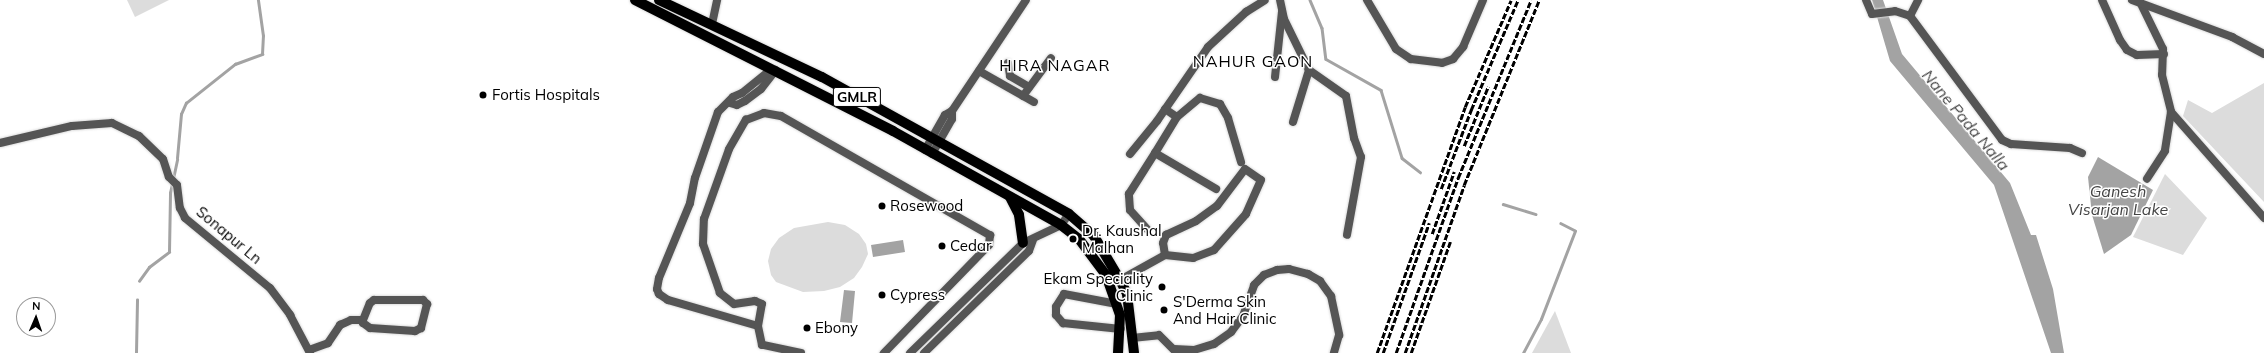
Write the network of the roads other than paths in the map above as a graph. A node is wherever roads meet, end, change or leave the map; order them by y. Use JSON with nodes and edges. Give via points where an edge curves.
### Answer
{"nodes":[{"id":1,"x":659,"y":0,"type":"edge"},
{"id":2,"x":717,"y":0,"type":"edge"},
{"id":3,"x":1026,"y":0,"type":"edge"},
{"id":4,"x":1266,"y":0,"type":"edge"},
{"id":5,"x":1367,"y":0,"type":"edge"},
{"id":6,"x":1483,"y":0,"type":"edge"},
{"id":7,"x":1866,"y":0,"type":"edge"},
{"id":8,"x":1918,"y":0,"type":"edge"},
{"id":9,"x":2102,"y":0,"type":"edge"},
{"id":10,"x":2131,"y":0,"type":"edge"},
{"id":11,"x":639,"y":1,"type":"edge"},
{"id":12,"x":1281,"y":4,"type":"edge"},
{"id":13,"x":2141,"y":4,"type":"junction"},
{"id":14,"x":1910,"y":16,"type":"junction"},
{"id":15,"x":712,"y":24,"type":"junction"},
{"id":16,"x":2164,"y":54,"type":"junction"},
{"id":17,"x":2264,"y":54,"type":"edge"},
{"id":18,"x":1051,"y":58,"type":"dead end"},
{"id":19,"x":1008,"y":64,"type":"dead end"},
{"id":20,"x":774,"y":70,"type":"junction"},
{"id":21,"x":1309,"y":70,"type":"junction"},
{"id":22,"x":978,"y":71,"type":"junction"},
{"id":23,"x":1010,"y":76,"type":"junction"},
{"id":24,"x":1275,"y":77,"type":"dead end"},
{"id":25,"x":1004,"y":85,"type":"junction"},
{"id":26,"x":1029,"y":88,"type":"junction"},
{"id":27,"x":1023,"y":96,"type":"junction"},
{"id":28,"x":1034,"y":102,"type":"dead end"},
{"id":29,"x":1165,"y":109,"type":"junction"},
{"id":30,"x":2171,"y":112,"type":"junction"},
{"id":31,"x":1177,"y":117,"type":"junction"},
{"id":32,"x":1293,"y":122,"type":"dead end"},
{"id":33,"x":936,"y":140,"type":"junction"},
{"id":34,"x":0,"y":143,"type":"edge"},
{"id":35,"x":928,"y":152,"type":"junction"},
{"id":36,"x":1154,"y":153,"type":"junction"},
{"id":37,"x":2082,"y":153,"type":"dead end"},
{"id":38,"x":1130,"y":154,"type":"dead end"},
{"id":39,"x":1241,"y":162,"type":"dead end"},
{"id":40,"x":2147,"y":179,"type":"dead end"},
{"id":41,"x":1216,"y":189,"type":"dead end"},
{"id":42,"x":1010,"y":197,"type":"junction"},
{"id":43,"x":1070,"y":214,"type":"junction"},
{"id":44,"x":2264,"y":218,"type":"edge"},
{"id":45,"x":1061,"y":225,"type":"junction"},
{"id":46,"x":1147,"y":229,"type":"dead end"},
{"id":47,"x":1348,"y":235,"type":"dead end"},
{"id":48,"x":1028,"y":241,"type":"junction"},
{"id":49,"x":1165,"y":255,"type":"junction"},
{"id":50,"x":998,"y":268,"type":"junction"},
{"id":51,"x":1005,"y":275,"type":"junction"},
{"id":52,"x":1120,"y":280,"type":"junction"},
{"id":53,"x":976,"y":291,"type":"junction"},
{"id":54,"x":982,"y":297,"type":"junction"},
{"id":55,"x":962,"y":304,"type":"junction"},
{"id":56,"x":1117,"y":304,"type":"junction"},
{"id":57,"x":968,"y":311,"type":"junction"},
{"id":58,"x":363,"y":320,"type":"junction"},
{"id":59,"x":758,"y":326,"type":"junction"},
{"id":60,"x":1121,"y":329,"type":"junction"},
{"id":61,"x":933,"y":332,"type":"junction"},
{"id":62,"x":940,"y":338,"type":"junction"},
{"id":63,"x":1132,"y":338,"type":"junction"},
{"id":64,"x":1175,"y":351,"type":"edge"},
{"id":65,"x":310,"y":352,"type":"edge"},
{"id":66,"x":801,"y":353,"type":"edge"},
{"id":67,"x":884,"y":353,"type":"edge"},
{"id":68,"x":910,"y":353,"type":"edge"},
{"id":69,"x":924,"y":353,"type":"edge"},
{"id":70,"x":1118,"y":353,"type":"edge"},
{"id":71,"x":1134,"y":353,"type":"edge"},
{"id":72,"x":1334,"y":353,"type":"edge"}],
"edges":[{"from":1,"to":15,"type":"main road","number":"GMLR"},
{"from":2,"to":15,"type":"street"},
{"from":3,"to":22,"type":"street"},
{"from":4,"to":29,"type":"street","via":[[1246,12],[1208,47]]},
{"from":5,"to":6,"type":"street","via":[[1396,49],[1411,59],[1442,63],[1453,59],[1463,47]]},
{"from":7,"to":14,"type":"street","via":[[1872,14],[1895,11]]},
{"from":8,"to":14,"type":"street"},
{"from":9,"to":16,"type":"street","via":[[2127,50],[2137,55]]},
{"from":10,"to":13,"type":"street"},
{"from":11,"to":20,"type":"main road","number":"GMLR"},
{"from":12,"to":21,"type":"street"},
{"from":12,"to":24,"type":"street"},
{"from":13,"to":16,"type":"street"},
{"from":13,"to":17,"type":"street","via":[[2162,9],[2232,37]]},
{"from":14,"to":37,"type":"street","via":[[2002,140],[2010,144],[2070,148]]},
{"from":15,"to":33,"type":"main road","number":"GMLR","via":[[822,77]]},
{"from":16,"to":30,"type":"street","via":[[2162,75]]},
{"from":18,"to":26,"type":"street"},
{"from":19,"to":23,"type":"street"},
{"from":20,"to":35,"type":"main road","number":"GMLR"},
{"from":20,"to":59,"type":"street","via":[[733,98],[718,112],[695,178],[690,203],[659,278],[657,289],[659,294],[668,300]]},
{"from":21,"to":32,"type":"street"},
{"from":21,"to":47,"type":"street","via":[[1346,96],[1354,138],[1361,157]]},
{"from":22,"to":25,"type":"street"},
{"from":22,"to":33,"type":"street","via":[[952,111],[945,115]]},
{"from":23,"to":25,"type":"street"},
{"from":23,"to":26,"type":"street"},
{"from":25,"to":27,"type":"street"},
{"from":26,"to":27,"type":"street"},
{"from":27,"to":28,"type":"street"},
{"from":29,"to":31,"type":"street"},
{"from":29,"to":38,"type":"street"},
{"from":30,"to":40,"type":"street","via":[[2166,151]]},
{"from":30,"to":44,"type":"street"},
{"from":31,"to":36,"type":"street"},
{"from":31,"to":39,"type":"street","via":[[1200,98],[1220,104],[1228,118]]},
{"from":33,"to":35,"type":"street"},
{"from":33,"to":43,"type":"main road","number":"GMLR"},
{"from":34,"to":65,"type":"street","name":"Sonapur Ln","via":[[72,126],[112,123],[134,133],[160,155],[169,177],[177,185],[180,208],[185,218],[270,288],[290,315]]},
{"from":35,"to":42,"type":"main road","number":"GMLR"},
{"from":36,"to":41,"type":"street"},
{"from":36,"to":46,"type":"street","via":[[1129,194],[1130,210]]},
{"from":42,"to":45,"type":"main road","number":"GMLR"},
{"from":42,"to":48,"type":"main road"},
{"from":43,"to":45,"type":"street"},
{"from":43,"to":52,"type":"main road","number":"GMLR","via":[[1094,236]]},
{"from":45,"to":48,"type":"street"},
{"from":45,"to":56,"type":"main road","number":"GMLR","via":[[1079,239],[1106,275]]},
{"from":48,"to":50,"type":"street"},
{"from":48,"to":51,"type":"street","via":[[1029,251]]},
{"from":49,"to":49,"type":"street","via":[[1163,243],[1166,235],[1196,221],[1217,206],[1245,170],[1261,180],[1246,214],[1214,250],[1193,258]]},
{"from":49,"to":52,"type":"street"},
{"from":50,"to":51,"type":"street"},
{"from":50,"to":53,"type":"street"},
{"from":51,"to":54,"type":"street"},
{"from":52,"to":63,"type":"main road","number":"GMLR","via":[[1127,294]]},
{"from":53,"to":54,"type":"street"},
{"from":53,"to":55,"type":"street"},
{"from":54,"to":57,"type":"street"},
{"from":55,"to":57,"type":"street"},
{"from":55,"to":61,"type":"street"},
{"from":56,"to":60,"type":"main road","number":"GMLR"},
{"from":56,"to":60,"type":"street","via":[[1064,294],[1056,307],[1056,315],[1063,322]]},
{"from":57,"to":62,"type":"street"},
{"from":58,"to":58,"type":"street","via":[[370,303],[378,299],[423,300],[427,304],[421,328],[415,331],[370,328],[363,324]]},
{"from":58,"to":65,"type":"street","via":[[351,320],[340,325],[328,343]]},
{"from":59,"to":66,"type":"street","via":[[760,341],[765,347]]},
{"from":59,"to":67,"type":"street","via":[[762,304],[755,301],[734,304],[720,293],[706,255],[702,232],[722,163],[741,125],[756,115],[773,113],[990,235],[989,245]]},
{"from":60,"to":70,"type":"main road","number":"GMLR"},
{"from":61,"to":62,"type":"street"},
{"from":61,"to":68,"type":"street"},
{"from":62,"to":69,"type":"street"},
{"from":63,"to":64,"type":"street","via":[[1159,335]]},
{"from":63,"to":71,"type":"main road","number":"GMLR"},
{"from":64,"to":72,"type":"street","via":[[1194,350],[1214,344],[1231,332],[1243,316],[1254,284],[1264,275],[1289,269],[1308,274],[1320,281],[1331,296],[1338,335]]}]}
